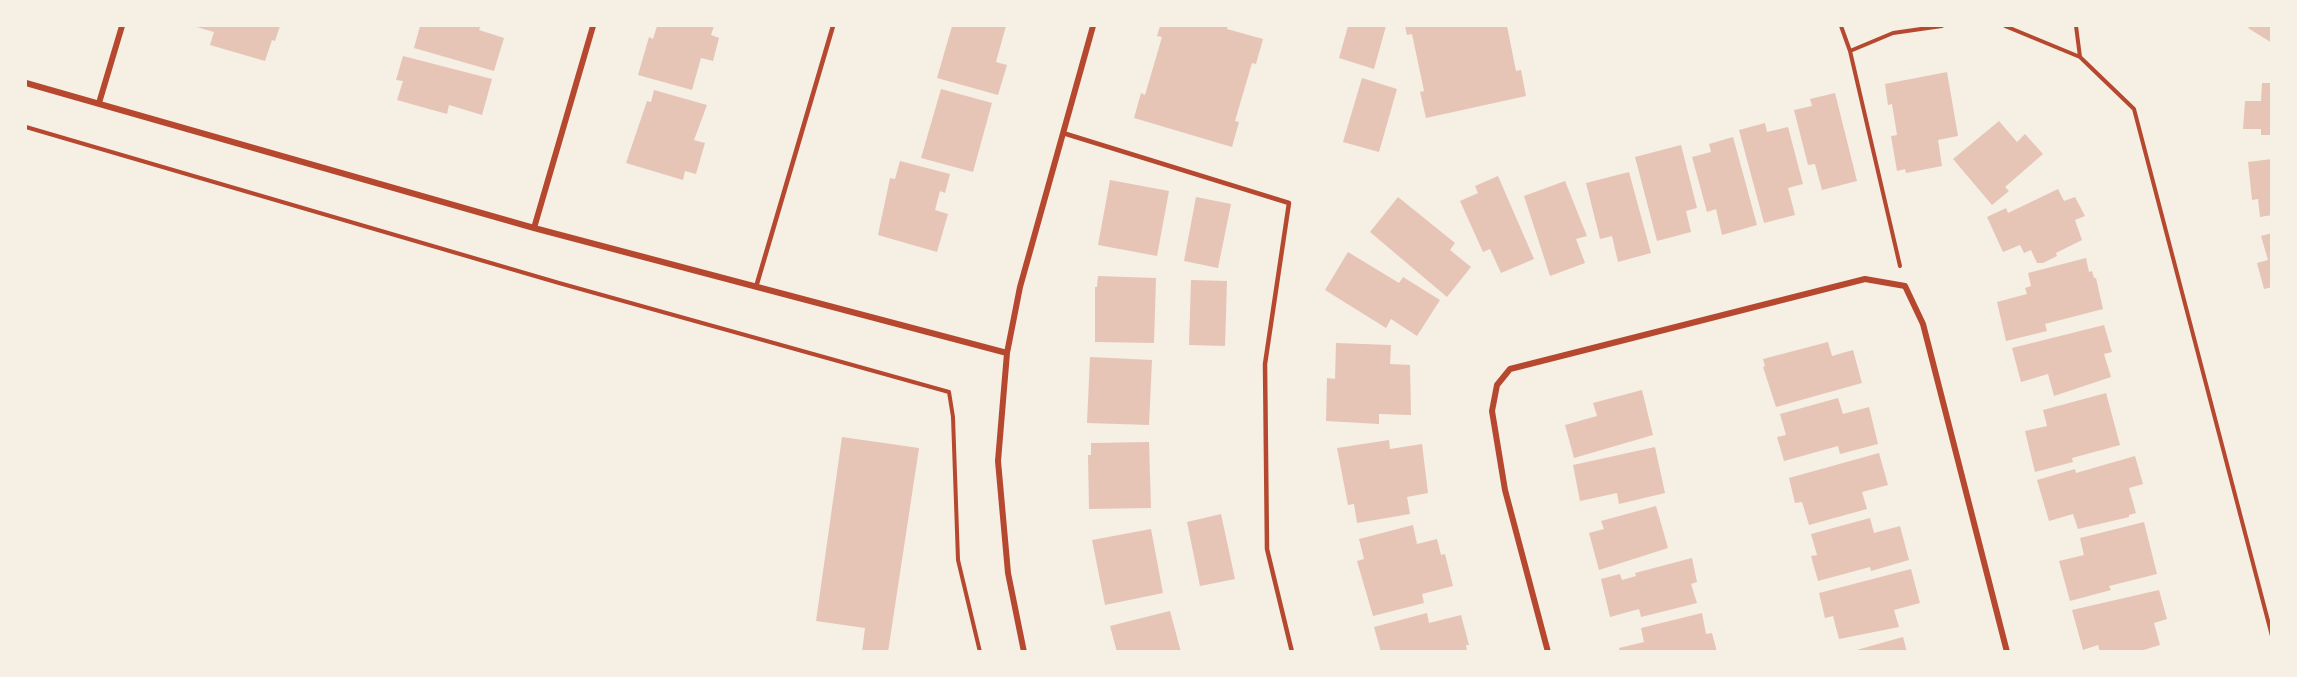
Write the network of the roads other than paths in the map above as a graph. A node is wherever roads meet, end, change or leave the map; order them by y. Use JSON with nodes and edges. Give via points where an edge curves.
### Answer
{"nodes":[{"id":1,"x":122,"y":26,"type":"edge"},
{"id":2,"x":593,"y":26,"type":"edge"},
{"id":3,"x":833,"y":26,"type":"edge"},
{"id":4,"x":1093,"y":26,"type":"edge"},
{"id":5,"x":26,"y":83,"type":"edge"},
{"id":6,"x":99,"y":103,"type":"junction"},
{"id":7,"x":1063,"y":133,"type":"junction"},
{"id":8,"x":534,"y":228,"type":"junction"},
{"id":9,"x":756,"y":287,"type":"junction"},
{"id":10,"x":1007,"y":353,"type":"junction"},
{"id":11,"x":1024,"y":651,"type":"edge"},
{"id":12,"x":1292,"y":651,"type":"edge"},
{"id":13,"x":1548,"y":651,"type":"edge"},
{"id":14,"x":2007,"y":651,"type":"edge"}],
"edges":[{"from":1,"to":6,"type":"street"},
{"from":2,"to":8,"type":"street"},
{"from":3,"to":9,"type":"lane"},
{"from":4,"to":7,"type":"street"},
{"from":5,"to":6,"type":"street"},
{"from":6,"to":8,"type":"street"},
{"from":7,"to":10,"type":"street","via":[[1020,286]]},
{"from":7,"to":12,"type":"lane","via":[[1289,203],[1265,364],[1267,549]]},
{"from":8,"to":9,"type":"street"},
{"from":9,"to":10,"type":"street"},
{"from":10,"to":11,"type":"street","via":[[998,460],[1008,573]]},
{"from":13,"to":14,"type":"street","via":[[1505,490],[1492,411],[1497,385],[1510,369],[1865,279],[1905,286],[1923,324]]}]}
